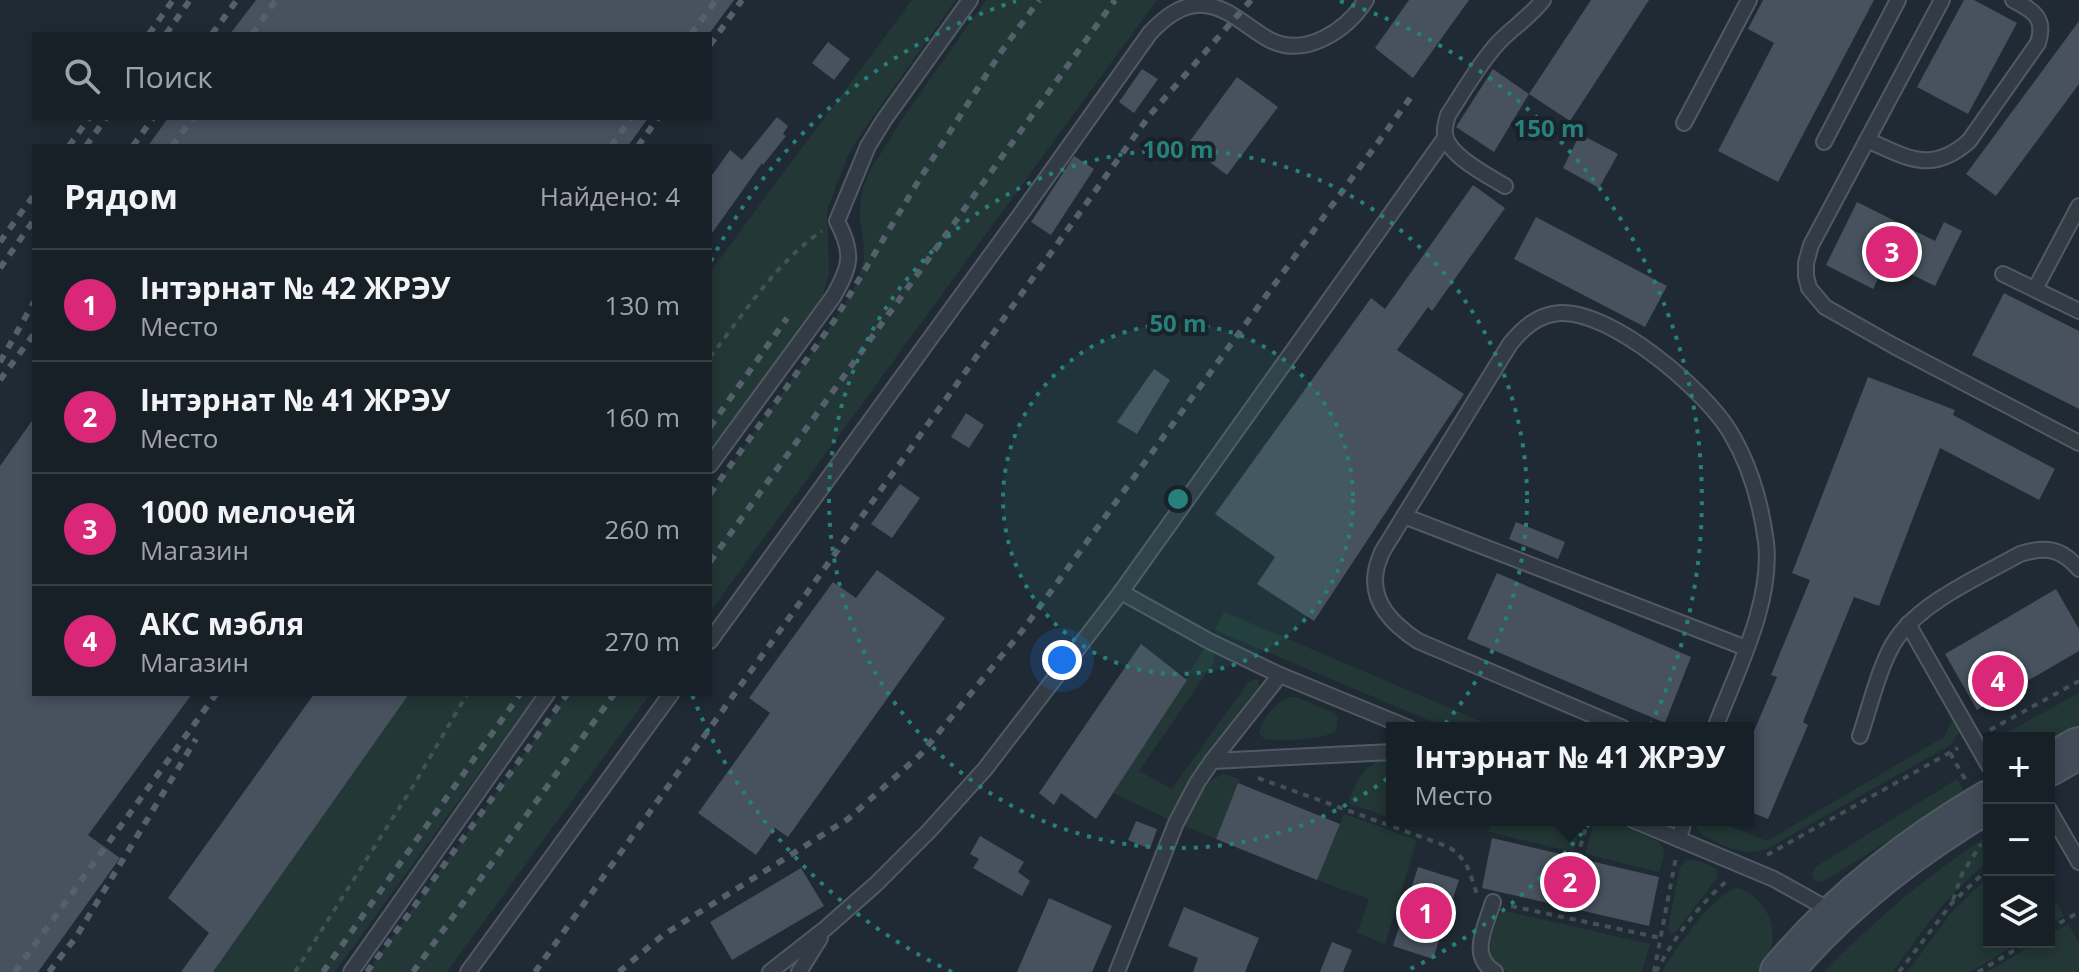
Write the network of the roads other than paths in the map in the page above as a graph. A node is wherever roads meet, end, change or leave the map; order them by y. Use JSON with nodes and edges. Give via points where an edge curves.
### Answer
{"nodes":[{"id":1,"x":970,"y":0,"type":"edge"},
{"id":2,"x":1366,"y":0,"type":"edge"},
{"id":3,"x":1543,"y":0,"type":"edge"},
{"id":4,"x":1749,"y":0,"type":"edge"},
{"id":5,"x":1898,"y":0,"type":"edge"},
{"id":6,"x":1942,"y":0,"type":"edge"},
{"id":7,"x":2013,"y":0,"type":"edge"},
{"id":8,"x":1684,"y":123,"type":"dead end"},
{"id":9,"x":1445,"y":138,"type":"junction"},
{"id":10,"x":1867,"y":140,"type":"junction"},
{"id":11,"x":1824,"y":142,"type":"dead end"},
{"id":12,"x":1505,"y":186,"type":"dead end"},
{"id":13,"x":2079,"y":206,"type":"edge"},
{"id":14,"x":2003,"y":274,"type":"dead end"},
{"id":15,"x":2035,"y":289,"type":"junction"},
{"id":16,"x":2079,"y":311,"type":"edge"},
{"id":17,"x":2079,"y":443,"type":"edge"},
{"id":18,"x":712,"y":462,"type":"edge"},
{"id":19,"x":1404,"y":516,"type":"junction"},
{"id":20,"x":2079,"y":569,"type":"edge"},
{"id":21,"x":1121,"y":592,"type":"junction"},
{"id":22,"x":1908,"y":624,"type":"junction"},
{"id":23,"x":712,"y":638,"type":"edge"},
{"id":24,"x":1746,"y":648,"type":"junction"},
{"id":25,"x":1280,"y":675,"type":"junction"},
{"id":26,"x":546,"y":696,"type":"edge"},
{"id":27,"x":670,"y":696,"type":"edge"},
{"id":28,"x":1394,"y":722,"type":"edge"},
{"id":29,"x":1609,"y":722,"type":"edge"},
{"id":30,"x":1717,"y":722,"type":"edge"},
{"id":31,"x":1860,"y":736,"type":"dead end"},
{"id":32,"x":2079,"y":748,"type":"edge"},
{"id":33,"x":1386,"y":752,"type":"edge"},
{"id":34,"x":1983,"y":756,"type":"edge"},
{"id":35,"x":1212,"y":761,"type":"junction"},
{"id":36,"x":2055,"y":762,"type":"edge"},
{"id":37,"x":2079,"y":768,"type":"edge"},
{"id":38,"x":2055,"y":782,"type":"edge"},
{"id":39,"x":1984,"y":804,"type":"edge"},
{"id":40,"x":2055,"y":820,"type":"edge"},
{"id":41,"x":1648,"y":826,"type":"edge"},
{"id":42,"x":1682,"y":826,"type":"edge"},
{"id":43,"x":1983,"y":834,"type":"edge"},
{"id":44,"x":1679,"y":839,"type":"junction"},
{"id":45,"x":2079,"y":862,"type":"edge"},
{"id":46,"x":1493,"y":902,"type":"road end"},
{"id":47,"x":1843,"y":919,"type":"junction"},
{"id":48,"x":826,"y":928,"type":"junction"},
{"id":49,"x":351,"y":972,"type":"edge"},
{"id":50,"x":468,"y":972,"type":"edge"},
{"id":51,"x":770,"y":972,"type":"edge"},
{"id":52,"x":799,"y":972,"type":"edge"},
{"id":53,"x":1117,"y":972,"type":"edge"},
{"id":54,"x":1495,"y":972,"type":"edge"},
{"id":55,"x":1781,"y":972,"type":"edge"},
{"id":56,"x":1806,"y":972,"type":"edge"}],
"edges":[{"from":1,"to":18,"type":"lane","via":[[868,146],[837,221],[848,249],[843,280]]},
{"from":2,"to":23,"type":"lane","via":[[1338,31],[1294,45],[1270,40],[1203,4],[1160,22]]},
{"from":3,"to":9,"type":"lane","via":[[1487,56],[1448,115]]},
{"from":4,"to":8,"type":"lane"},
{"from":5,"to":11,"type":"lane"},
{"from":6,"to":10,"type":"lane"},
{"from":7,"to":10,"type":"lane","via":[[2035,13],[2041,32],[2038,43],[1969,141],[1947,156],[1921,161]]},
{"from":9,"to":12,"type":"lane","via":[[1452,149]]},
{"from":9,"to":21,"type":"lane"},
{"from":10,"to":17,"type":"lane","via":[[1807,254],[1809,288],[1825,307]]},
{"from":13,"to":15,"type":"lane"},
{"from":14,"to":15,"type":"lane"},
{"from":15,"to":16,"type":"lane"},
{"from":19,"to":24,"type":"lane"},
{"from":19,"to":24,"type":"lane","via":[[1524,328],[1561,313],[1582,316],[1675,370],[1730,431],[1760,507],[1766,545],[1766,581]]},
{"from":19,"to":29,"type":"lane","via":[[1375,571],[1384,611],[1397,627],[1418,641]]},
{"from":20,"to":22,"type":"lane","via":[[2059,552],[2020,554]]},
{"from":21,"to":25,"type":"lane"},
{"from":21,"to":48,"type":"lane","via":[[956,802]]},
{"from":22,"to":31,"type":"lane","via":[[1886,660]]},
{"from":22,"to":34,"type":"lane"},
{"from":24,"to":30,"type":"lane"},
{"from":25,"to":28,"type":"lane"},
{"from":25,"to":35,"type":"lane"},
{"from":26,"to":49,"type":"lane"},
{"from":27,"to":50,"type":"lane"},
{"from":32,"to":36,"type":"main road"},
{"from":33,"to":35,"type":"lane"},
{"from":35,"to":53,"type":"lane","via":[[1176,823]]},
{"from":37,"to":38,"type":"main road"},
{"from":39,"to":47,"type":"main road","via":[[1873,881]]},
{"from":40,"to":45,"type":"lane"},
{"from":41,"to":44,"type":"lane"},
{"from":42,"to":44,"type":"lane"},
{"from":43,"to":47,"type":"main road"},
{"from":44,"to":47,"type":"lane","via":[[1774,879]]},
{"from":46,"to":54,"type":"lane","via":[[1480,952]]},
{"from":47,"to":55,"type":"main road"},
{"from":47,"to":56,"type":"main road"},
{"from":48,"to":51,"type":"lane"},
{"from":48,"to":52,"type":"lane"}]}
